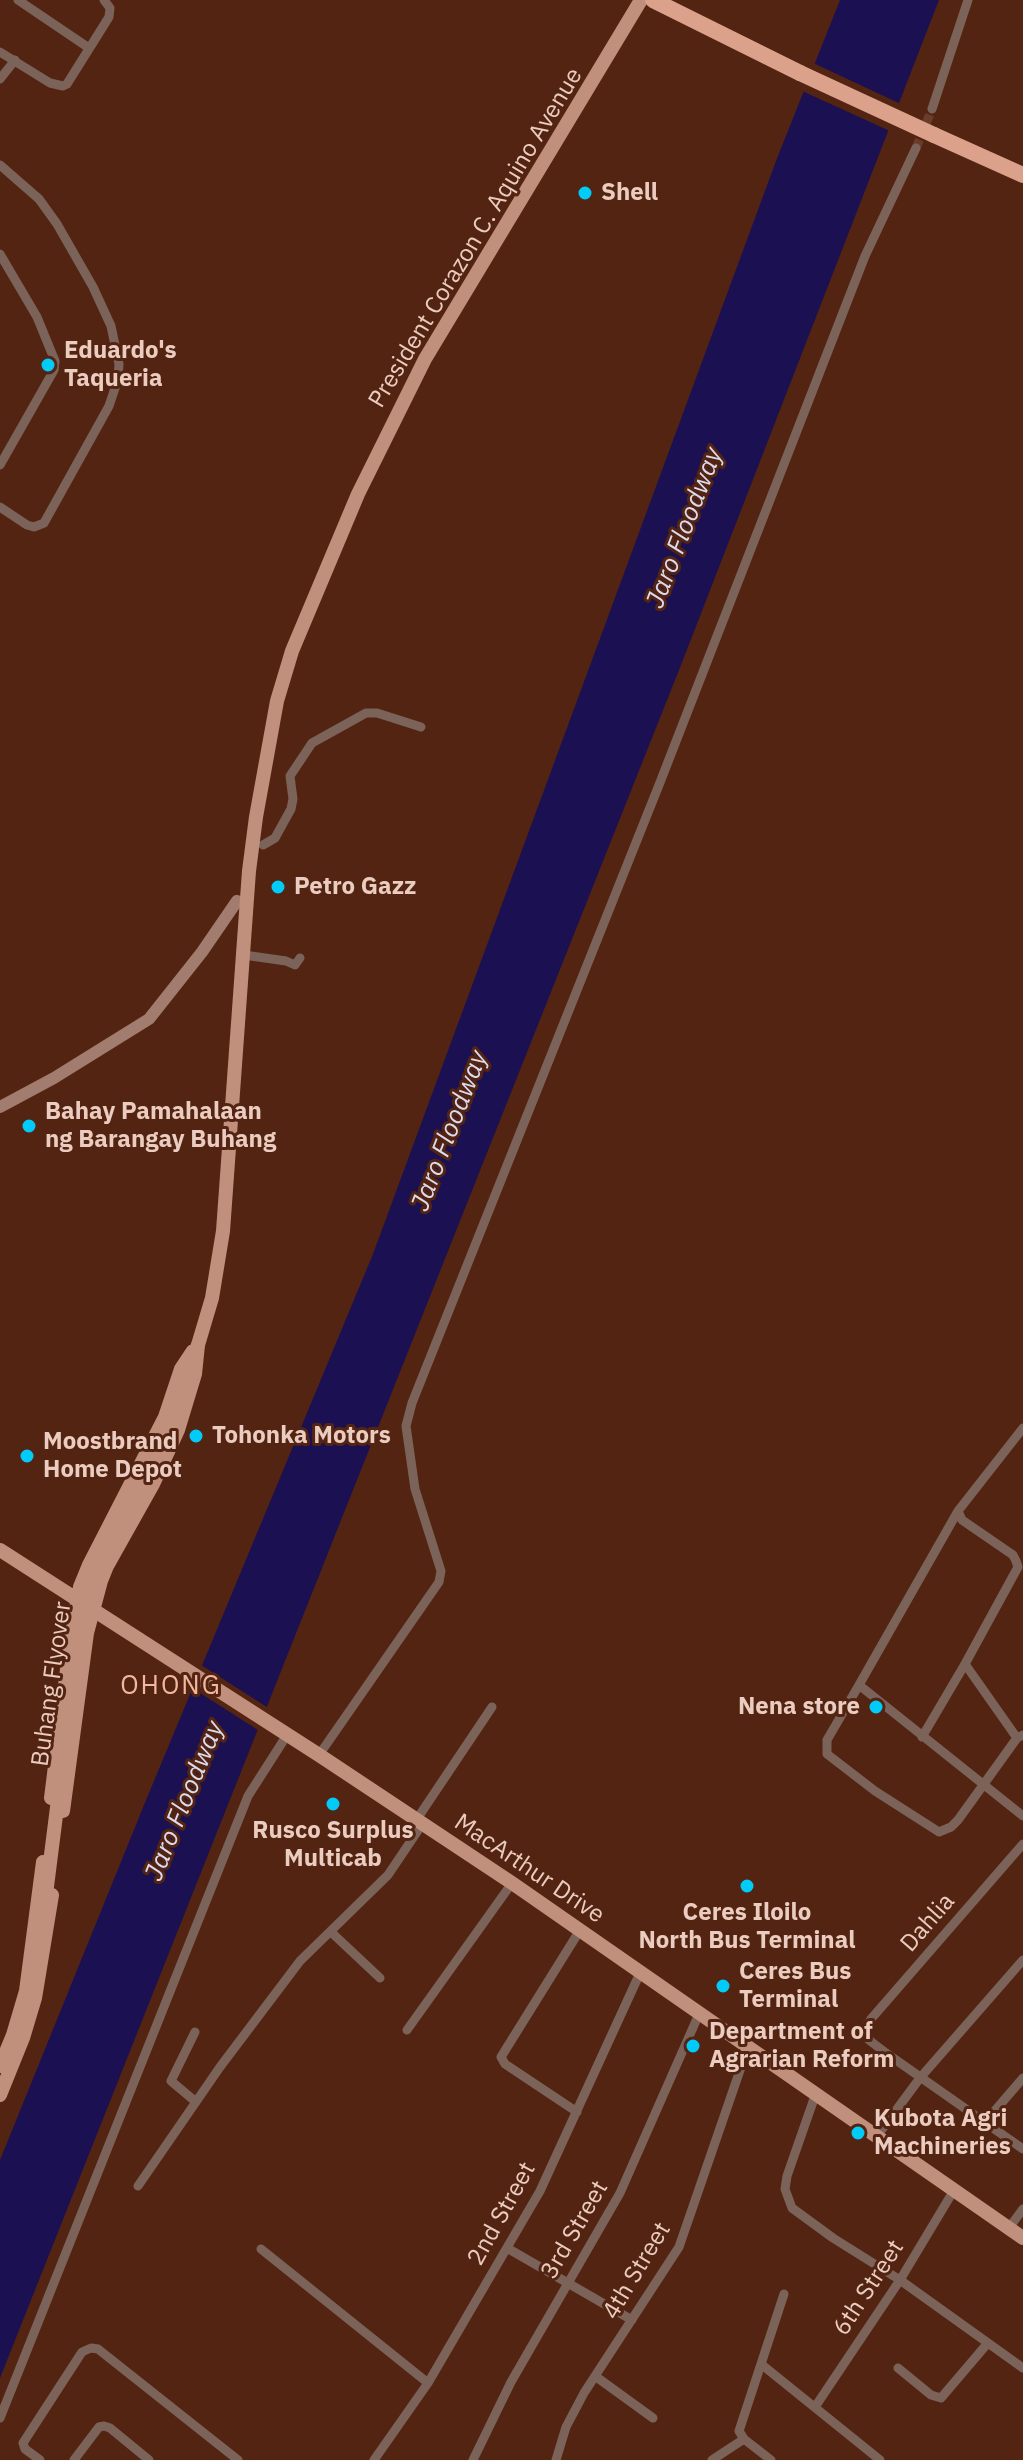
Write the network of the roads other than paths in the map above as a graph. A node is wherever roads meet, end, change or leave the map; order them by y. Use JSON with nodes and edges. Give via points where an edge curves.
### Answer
{"nodes":[{"id":1,"x":18,"y":0,"type":"edge"},
{"id":2,"x":104,"y":0,"type":"edge"},
{"id":3,"x":641,"y":0,"type":"edge"},
{"id":4,"x":653,"y":0,"type":"edge"},
{"id":5,"x":968,"y":0,"type":"edge"},
{"id":6,"x":89,"y":48,"type":"junction"},
{"id":7,"x":0,"y":52,"type":"edge"},
{"id":8,"x":15,"y":60,"type":"junction"},
{"id":9,"x":0,"y":79,"type":"edge"},
{"id":10,"x":932,"y":109,"type":"tunnel mouth"},
{"id":11,"x":916,"y":148,"type":"tunnel mouth"},
{"id":12,"x":0,"y":165,"type":"edge"},
{"id":13,"x":1023,"y":175,"type":"edge"},
{"id":14,"x":0,"y":254,"type":"edge"},
{"id":15,"x":0,"y":465,"type":"edge"},
{"id":16,"x":0,"y":507,"type":"edge"},
{"id":17,"x":421,"y":727,"type":"dead end"},
{"id":18,"x":263,"y":845,"type":"joint"},
{"id":19,"x":250,"y":867,"type":"junction"},
{"id":20,"x":237,"y":901,"type":"joint"},
{"id":21,"x":244,"y":955,"type":"junction"},
{"id":22,"x":300,"y":958,"type":"dead end"},
{"id":23,"x":0,"y":1107,"type":"edge"},
{"id":24,"x":198,"y":1345,"type":"junction"},
{"id":25,"x":1023,"y":1428,"type":"edge"},
{"id":26,"x":958,"y":1511,"type":"junction"},
{"id":27,"x":0,"y":1550,"type":"edge"},
{"id":28,"x":89,"y":1565,"type":"junction"},
{"id":29,"x":101,"y":1581,"type":"junction"},
{"id":30,"x":54,"y":1584,"type":"junction"},
{"id":31,"x":77,"y":1600,"type":"junction"},
{"id":32,"x":94,"y":1611,"type":"junction"},
{"id":33,"x":116,"y":1625,"type":"junction"},
{"id":34,"x":72,"y":1629,"type":"junction"},
{"id":35,"x":85,"y":1649,"type":"junction"},
{"id":36,"x":965,"y":1664,"type":"junction"},
{"id":37,"x":859,"y":1685,"type":"junction"},
{"id":38,"x":492,"y":1707,"type":"dead end"},
{"id":39,"x":285,"y":1734,"type":"junction"},
{"id":40,"x":1020,"y":1736,"type":"edge"},
{"id":41,"x":922,"y":1737,"type":"junction"},
{"id":42,"x":319,"y":1755,"type":"junction"},
{"id":43,"x":983,"y":1785,"type":"junction"},
{"id":44,"x":1023,"y":1816,"type":"edge"},
{"id":45,"x":420,"y":1821,"type":"junction"},
{"id":46,"x":1023,"y":1844,"type":"edge"},
{"id":47,"x":512,"y":1883,"type":"junction"},
{"id":48,"x":44,"y":1910,"type":"joint"},
{"id":49,"x":580,"y":1930,"type":"junction"},
{"id":50,"x":41,"y":1931,"type":"junction"},
{"id":51,"x":331,"y":1932,"type":"junction"},
{"id":52,"x":1023,"y":1960,"type":"edge"},
{"id":53,"x":640,"y":1973,"type":"junction"},
{"id":54,"x":380,"y":1978,"type":"dead end"},
{"id":55,"x":699,"y":2014,"type":"junction"},
{"id":56,"x":407,"y":2030,"type":"dead end"},
{"id":57,"x":195,"y":2032,"type":"dead end"},
{"id":58,"x":748,"y":2047,"type":"junction"},
{"id":59,"x":0,"y":2066,"type":"edge"},
{"id":60,"x":920,"y":2078,"type":"junction"},
{"id":61,"x":1023,"y":2078,"type":"edge"},
{"id":62,"x":816,"y":2093,"type":"junction"},
{"id":63,"x":0,"y":2095,"type":"edge"},
{"id":64,"x":196,"y":2102,"type":"junction"},
{"id":65,"x":577,"y":2112,"type":"junction"},
{"id":66,"x":986,"y":2121,"type":"junction"},
{"id":67,"x":877,"y":2136,"type":"junction"},
{"id":68,"x":1023,"y":2149,"type":"edge"},
{"id":69,"x":138,"y":2186,"type":"dead end"},
{"id":70,"x":954,"y":2190,"type":"junction"},
{"id":71,"x":1023,"y":2209,"type":"edge"},
{"id":72,"x":1009,"y":2228,"type":"junction"},
{"id":73,"x":1023,"y":2238,"type":"edge"},
{"id":74,"x":507,"y":2248,"type":"junction"},
{"id":75,"x":261,"y":2249,"type":"dead end"},
{"id":76,"x":900,"y":2280,"type":"junction"},
{"id":77,"x":568,"y":2282,"type":"junction"},
{"id":78,"x":784,"y":2294,"type":"dead end"},
{"id":79,"x":632,"y":2320,"type":"junction"},
{"id":80,"x":987,"y":2344,"type":"junction"},
{"id":81,"x":761,"y":2364,"type":"junction"},
{"id":82,"x":898,"y":2368,"type":"dead end"},
{"id":83,"x":1023,"y":2368,"type":"edge"},
{"id":84,"x":595,"y":2376,"type":"junction"},
{"id":85,"x":428,"y":2383,"type":"junction"},
{"id":86,"x":815,"y":2407,"type":"junction"},
{"id":87,"x":0,"y":2418,"type":"edge"},
{"id":88,"x":653,"y":2418,"type":"dead end"},
{"id":89,"x":744,"y":2439,"type":"junction"},
{"id":90,"x":40,"y":2460,"type":"edge"},
{"id":91,"x":74,"y":2460,"type":"edge"},
{"id":92,"x":149,"y":2460,"type":"edge"},
{"id":93,"x":238,"y":2460,"type":"edge"},
{"id":94,"x":374,"y":2460,"type":"edge"},
{"id":95,"x":473,"y":2460,"type":"edge"},
{"id":96,"x":556,"y":2460,"type":"edge"},
{"id":97,"x":712,"y":2460,"type":"edge"},
{"id":98,"x":771,"y":2460,"type":"edge"},
{"id":99,"x":880,"y":2460,"type":"edge"}],
"edges":[{"from":1,"to":6,"type":"street"},
{"from":2,"to":6,"type":"street","via":[[109,17]]},
{"from":3,"to":19,"type":"main road","name":"President Corazon C. Aquino Avenue","via":[[425,359],[358,494],[292,651],[277,701]]},
{"from":4,"to":13,"type":"highway","bridge":true},
{"from":5,"to":10,"type":"street"},
{"from":6,"to":8,"type":"street","via":[[63,86]]},
{"from":7,"to":8,"type":"street"},
{"from":8,"to":9,"type":"street"},
{"from":11,"to":42,"type":"street","via":[[865,256],[412,1403],[406,1426],[415,1489],[441,1571],[439,1582]]},
{"from":12,"to":16,"type":"street","via":[[39,199],[57,224],[111,326],[119,364],[109,406],[44,523],[27,525]]},
{"from":14,"to":15,"type":"street","via":[[37,317],[55,361]]},
{"from":17,"to":18,"type":"street","via":[[366,713],[312,743],[290,776],[291,809],[275,838]]},
{"from":18,"to":19,"type":"main road"},
{"from":19,"to":20,"type":"main road"},
{"from":19,"to":21,"type":"main road","name":"President Corazon C. Aquino Avenue"},
{"from":20,"to":23,"type":"street","via":[[149,1019]]},
{"from":21,"to":22,"type":"street","via":[[295,965]]},
{"from":21,"to":24,"type":"main road","name":"President Corazon C. Aquino Avenue","via":[[223,1231]]},
{"from":24,"to":28,"type":"main road","name":"President Corazon C. Aquino Avenue","via":[[181,1369],[165,1417]]},
{"from":24,"to":29,"type":"main road","name":"President Corazon C. Aquino Avenue","via":[[178,1430]]},
{"from":24,"to":48,"type":"main road","name":"Buhang Flyover","bridge":true,"via":[[166,1436],[87,1596]]},
{"from":25,"to":26,"type":"street"},
{"from":26,"to":36,"type":"street","via":[[962,1520],[1013,1555],[1018,1567]]},
{"from":26,"to":37,"type":"street"},
{"from":27,"to":30,"type":"main road","name":"MacArthur Drive"},
{"from":28,"to":30,"type":"main road","via":[[78,1576]]},
{"from":28,"to":31,"type":"main road","name":"President Corazon C. Aquino Avenue"},
{"from":29,"to":32,"type":"main road","name":"President Corazon C. Aquino Avenue"},
{"from":29,"to":33,"type":"main road"},
{"from":30,"to":31,"type":"main road","name":"MacArthur Drive"},
{"from":30,"to":34,"type":"main road"},
{"from":31,"to":32,"type":"main road","name":"MacArthur Drive"},
{"from":31,"to":34,"type":"main road","name":"President Corazon C. Aquino Avenue"},
{"from":32,"to":33,"type":"main road","name":"MacArthur Drive"},
{"from":32,"to":35,"type":"main road","name":"President Corazon C. Aquino Avenue"},
{"from":33,"to":35,"type":"main road","via":[[95,1632]]},
{"from":33,"to":39,"type":"main road","name":"MacArthur Drive"},
{"from":34,"to":50,"type":"main road","name":"President Corazon C. Aquino Avenue"},
{"from":35,"to":50,"type":"main road","name":"President Corazon C. Aquino Avenue"},
{"from":36,"to":40,"type":"street"},
{"from":36,"to":41,"type":"street"},
{"from":37,"to":41,"type":"street"},
{"from":37,"to":43,"type":"street","via":[[827,1740],[827,1754],[834,1760],[939,1832],[958,1820]]},
{"from":38,"to":45,"type":"street"},
{"from":39,"to":42,"type":"main road","name":"MacArthur Drive"},
{"from":39,"to":87,"type":"street","via":[[248,1796]]},
{"from":40,"to":43,"type":"street"},
{"from":41,"to":43,"type":"street"},
{"from":42,"to":45,"type":"main road","name":"MacArthur Drive"},
{"from":43,"to":44,"type":"street"},
{"from":45,"to":47,"type":"main road","name":"MacArthur Drive"},
{"from":45,"to":51,"type":"street","via":[[388,1875]]},
{"from":46,"to":60,"type":"street","name":"Dahlia","via":[[865,2029],[869,2040]]},
{"from":47,"to":49,"type":"main road","name":"MacArthur Drive"},
{"from":47,"to":56,"type":"street"},
{"from":48,"to":50,"type":"main road","name":"President Corazon C. Aquino Avenue"},
{"from":49,"to":53,"type":"main road","name":"MacArthur Drive"},
{"from":49,"to":65,"type":"street","via":[[501,2057]]},
{"from":50,"to":59,"type":"main road","name":"President Corazon C. Aquino Avenue"},
{"from":50,"to":63,"type":"main road","name":"President Corazon C. Aquino Avenue","via":[[35,1998]]},
{"from":51,"to":54,"type":"street"},
{"from":51,"to":64,"type":"street","via":[[300,1961]]},
{"from":52,"to":60,"type":"street"},
{"from":53,"to":55,"type":"main road","name":"MacArthur Drive"},
{"from":53,"to":65,"type":"street","name":"2nd Street"},
{"from":55,"to":58,"type":"main road","name":"MacArthur Drive"},
{"from":55,"to":77,"type":"street","name":"3rd Street","via":[[620,2193]]},
{"from":57,"to":64,"type":"street","via":[[171,2081]]},
{"from":58,"to":62,"type":"main road","name":"MacArthur Drive"},
{"from":58,"to":79,"type":"street","name":"4th Street","via":[[679,2247]]},
{"from":60,"to":66,"type":"street"},
{"from":60,"to":67,"type":"street"},
{"from":61,"to":66,"type":"street"},
{"from":62,"to":67,"type":"main road","name":"MacArthur Drive"},
{"from":62,"to":76,"type":"street","via":[[787,2176],[787,2199],[803,2216]]},
{"from":64,"to":69,"type":"street"},
{"from":65,"to":74,"type":"street","name":"2nd Street"},
{"from":66,"to":68,"type":"street"},
{"from":67,"to":70,"type":"main road","name":"MacArthur Drive"},
{"from":70,"to":72,"type":"main road","name":"MacArthur Drive"},
{"from":70,"to":76,"type":"street","name":"6th Street"},
{"from":71,"to":72,"type":"street"},
{"from":72,"to":73,"type":"main road","name":"MacArthur Drive"},
{"from":74,"to":77,"type":"street"},
{"from":74,"to":85,"type":"street","name":"2nd Street"},
{"from":75,"to":85,"type":"street"},
{"from":76,"to":80,"type":"street"},
{"from":76,"to":86,"type":"street","name":"6th Street"},
{"from":77,"to":79,"type":"street"},
{"from":77,"to":95,"type":"street","name":"3rd Street"},
{"from":78,"to":81,"type":"street"},
{"from":79,"to":84,"type":"street","name":"4th Street"},
{"from":80,"to":82,"type":"street","via":[[941,2398]]},
{"from":80,"to":83,"type":"street"},
{"from":81,"to":86,"type":"street"},
{"from":81,"to":89,"type":"street","via":[[739,2431]]},
{"from":84,"to":88,"type":"street"},
{"from":84,"to":96,"type":"street","name":"4th Street","via":[[574,2410]]},
{"from":85,"to":94,"type":"street","name":"2nd Street"},
{"from":86,"to":99,"type":"street"},
{"from":89,"to":97,"type":"street"},
{"from":89,"to":98,"type":"street"},
{"from":90,"to":93,"type":"street","via":[[23,2443],[82,2352],[91,2348]]},
{"from":91,"to":92,"type":"street","via":[[104,2426]]}]}
